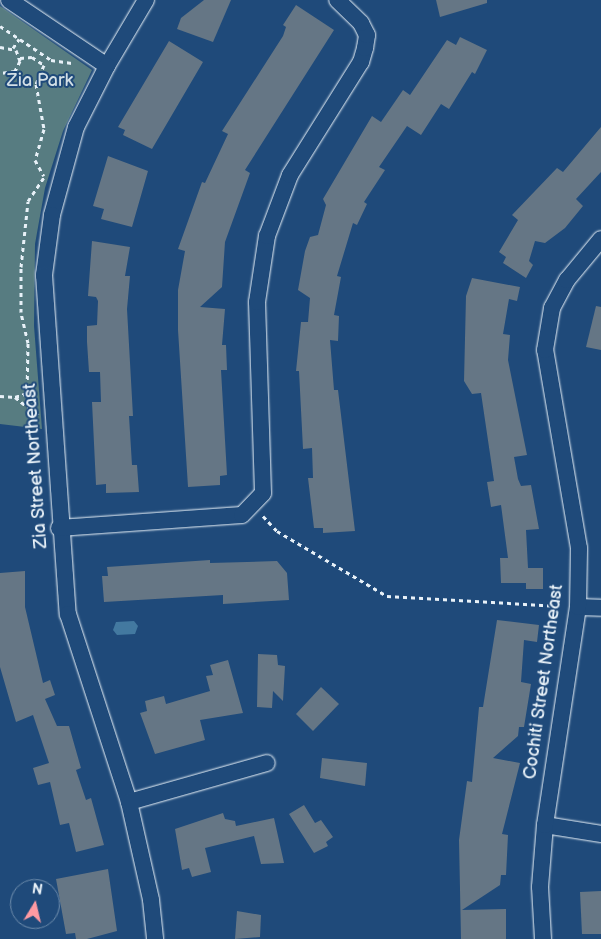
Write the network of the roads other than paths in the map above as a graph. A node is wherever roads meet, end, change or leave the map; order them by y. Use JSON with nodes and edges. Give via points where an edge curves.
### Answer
{"nodes":[{"id":1,"x":9,"y":0,"type":"edge"},
{"id":2,"x":146,"y":0,"type":"edge"},
{"id":3,"x":337,"y":0,"type":"edge"},
{"id":4,"x":107,"y":66,"type":"junction"},
{"id":5,"x":601,"y":239,"type":"edge"},
{"id":6,"x":59,"y":528,"type":"junction"},
{"id":7,"x":578,"y":607,"type":"junction"},
{"id":8,"x":601,"y":608,"type":"edge"},
{"id":9,"x":267,"y":763,"type":"dead end"},
{"id":10,"x":129,"y":802,"type":"junction"},
{"id":11,"x":545,"y":825,"type":"junction"},
{"id":12,"x":601,"y":834,"type":"edge"},
{"id":13,"x":155,"y":939,"type":"edge"},
{"id":14,"x":543,"y":939,"type":"edge"}],
"edges":[{"from":1,"to":4,"type":"street"},
{"from":2,"to":4,"type":"street","name":"Zia Street Northeast"},
{"from":3,"to":6,"type":"street","via":[[361,23],[367,35],[360,62],[290,175],[267,236],[257,328],[264,474],[262,494],[242,515]]},
{"from":4,"to":6,"type":"street","name":"Zia Street Northeast","via":[[76,127],[59,183],[44,275]]},
{"from":5,"to":7,"type":"street","name":"Cochiti Street Northeast","via":[[567,280],[552,308],[545,350],[578,548]]},
{"from":6,"to":10,"type":"street","name":"Zia Street Northeast","via":[[68,614]]},
{"from":7,"to":8,"type":"street"},
{"from":7,"to":11,"type":"street","name":"Cochiti Street Northeast"},
{"from":9,"to":10,"type":"street"},
{"from":10,"to":13,"type":"street","name":"Zia Street Northeast","via":[[151,900]]},
{"from":11,"to":12,"type":"street"},
{"from":11,"to":14,"type":"street","name":"Cochiti Street Northeast","via":[[540,887]]}]}
